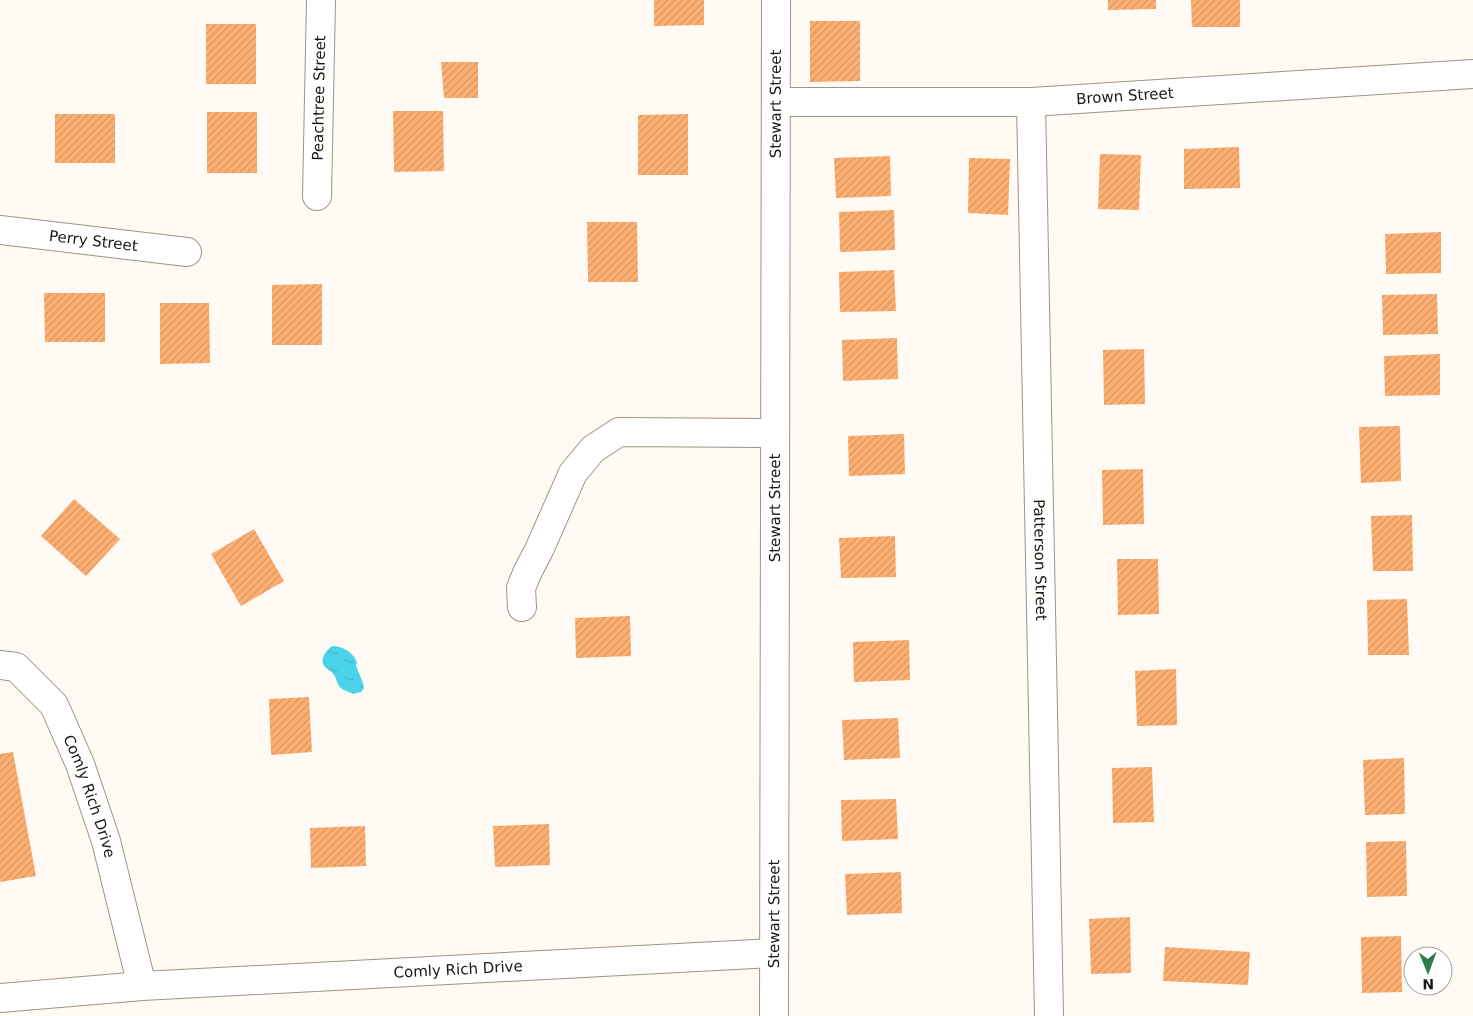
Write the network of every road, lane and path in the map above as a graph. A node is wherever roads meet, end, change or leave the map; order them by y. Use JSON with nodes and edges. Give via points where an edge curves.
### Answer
{"nodes":[{"id":1,"x":321,"y":0,"type":"edge"},
{"id":2,"x":776,"y":0,"type":"edge"},
{"id":3,"x":1473,"y":74,"type":"edge"},
{"id":4,"x":776,"y":102,"type":"junction"},
{"id":5,"x":1031,"y":102,"type":"junction"},
{"id":6,"x":317,"y":196,"type":"dead end"},
{"id":7,"x":0,"y":230,"type":"edge"},
{"id":8,"x":187,"y":252,"type":"dead end"},
{"id":9,"x":775,"y":433,"type":"junction"},
{"id":10,"x":522,"y":607,"type":"dead end"},
{"id":11,"x":0,"y":665,"type":"edge"},
{"id":12,"x":774,"y":953,"type":"junction"},
{"id":13,"x":142,"y":986,"type":"junction"},
{"id":14,"x":0,"y":998,"type":"edge"},
{"id":15,"x":774,"y":1016,"type":"edge"},
{"id":16,"x":1049,"y":1016,"type":"edge"}],
"edges":[{"from":1,"to":6,"type":"street","name":"Peachtree Street"},
{"from":2,"to":4,"type":"street","name":"Stewart Street"},
{"from":3,"to":5,"type":"street","name":"Brown Street"},
{"from":4,"to":5,"type":"street","name":"Brown Street"},
{"from":4,"to":9,"type":"street","name":"Stewart Street"},
{"from":5,"to":16,"type":"street","name":"Patterson Street"},
{"from":7,"to":8,"type":"street","name":"Perry Street"},
{"from":9,"to":10,"type":"street","via":[[619,432],[593,449],[573,473],[527,573],[521,588]]},
{"from":9,"to":12,"type":"street","name":"Stewart Street"},
{"from":11,"to":13,"type":"street","name":"Comly Rich Drive","via":[[16,667],[54,705],[80,764],[106,841]]},
{"from":12,"to":13,"type":"street","name":"Comly Rich Drive"},
{"from":12,"to":15,"type":"street","name":"Stewart Street"},
{"from":13,"to":14,"type":"street","name":"Comly Rich Drive"}]}
